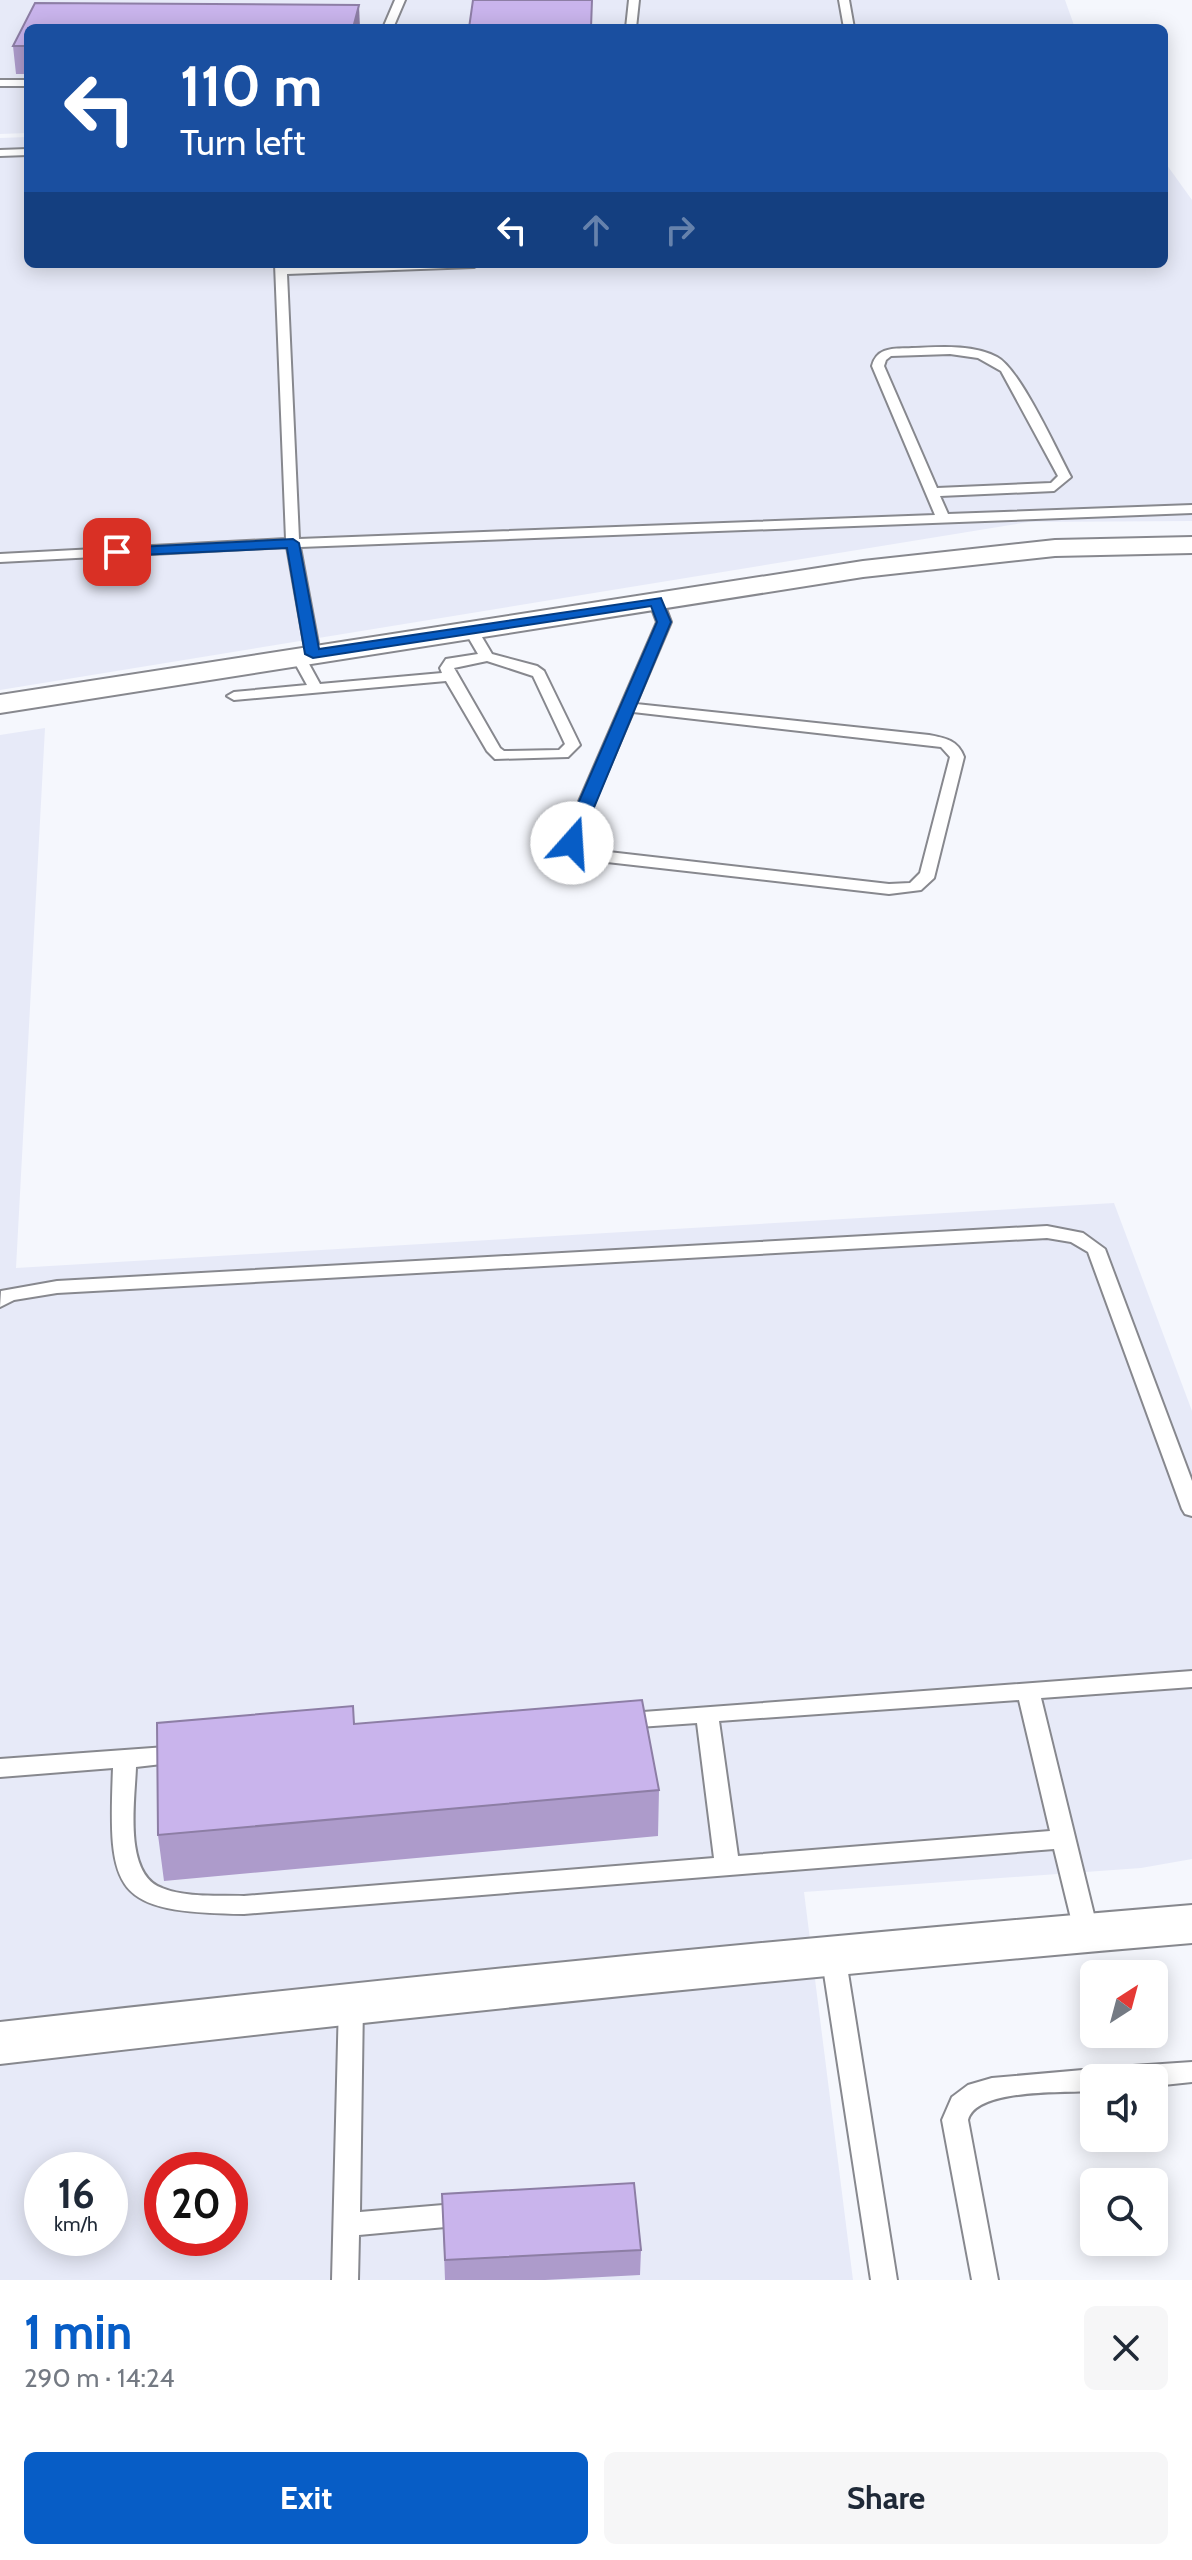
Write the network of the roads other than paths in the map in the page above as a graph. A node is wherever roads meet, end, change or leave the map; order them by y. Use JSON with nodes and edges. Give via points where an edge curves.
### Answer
{"nodes":[{"id":1,"x":400,"y":0,"type":"edge"},
{"id":2,"x":634,"y":0,"type":"edge"},
{"id":3,"x":844,"y":0,"type":"edge"},
{"id":4,"x":390,"y":24,"type":"edge"},
{"id":5,"x":631,"y":24,"type":"edge"},
{"id":6,"x":848,"y":24,"type":"edge"},
{"id":7,"x":0,"y":83,"type":"edge"},
{"id":8,"x":24,"y":83,"type":"edge"},
{"id":9,"x":24,"y":152,"type":"edge"},
{"id":10,"x":0,"y":153,"type":"edge"},
{"id":11,"x":281,"y":268,"type":"edge"},
{"id":12,"x":932,"y":492,"type":"junction"},
{"id":13,"x":1192,"y":509,"type":"edge"},
{"id":14,"x":943,"y":518,"type":"junction"},
{"id":15,"x":293,"y":543,"type":"junction"},
{"id":16,"x":1192,"y":545,"type":"edge"},
{"id":17,"x":0,"y":558,"type":"edge"},
{"id":18,"x":656,"y":601,"type":"junction"},
{"id":19,"x":471,"y":630,"type":"junction"},
{"id":20,"x":305,"y":655,"type":"junction"},
{"id":21,"x":487,"y":657,"type":"junction"},
{"id":22,"x":450,"y":676,"type":"junction"},
{"id":23,"x":316,"y":689,"type":"junction"},
{"id":24,"x":234,"y":696,"type":"dead end"},
{"id":25,"x":0,"y":704,"type":"edge"},
{"id":26,"x":627,"y":707,"type":"junction"},
{"id":27,"x":0,"y":1301,"type":"edge"},
{"id":28,"x":1192,"y":1509,"type":"edge"},
{"id":29,"x":1192,"y":1679,"type":"edge"},
{"id":30,"x":1028,"y":1691,"type":"junction"},
{"id":31,"x":707,"y":1714,"type":"junction"},
{"id":32,"x":597,"y":1722,"type":"edge"},
{"id":33,"x":204,"y":1753,"type":"edge"},
{"id":34,"x":125,"y":1759,"type":"junction"},
{"id":35,"x":0,"y":1768,"type":"edge"},
{"id":36,"x":1065,"y":1839,"type":"junction"},
{"id":37,"x":727,"y":1866,"type":"junction"},
{"id":38,"x":1192,"y":1924,"type":"edge"},
{"id":39,"x":1087,"y":1935,"type":"junction"},
{"id":40,"x":833,"y":1954,"type":"junction"},
{"id":41,"x":351,"y":2002,"type":"junction"},
{"id":42,"x":0,"y":2043,"type":"edge"},
{"id":43,"x":1192,"y":2072,"type":"edge"},
{"id":44,"x":1168,"y":2074,"type":"edge"},
{"id":45,"x":1080,"y":2081,"type":"edge"},
{"id":46,"x":488,"y":2212,"type":"edge"},
{"id":47,"x":346,"y":2225,"type":"junction"},
{"id":48,"x":345,"y":2280,"type":"edge"},
{"id":49,"x":884,"y":2280,"type":"edge"},
{"id":50,"x":985,"y":2280,"type":"edge"}],
"edges":[{"from":1,"to":4,"type":"lane"},
{"from":2,"to":5,"type":"lane"},
{"from":3,"to":6,"type":"lane"},
{"from":7,"to":8,"type":"lane"},
{"from":9,"to":10,"type":"lane"},
{"from":11,"to":15,"type":"lane"},
{"from":12,"to":12,"type":"lane","via":[[878,366],[880,358],[888,353],[966,353],[998,360],[1064,481],[1054,487]]},
{"from":12,"to":14,"type":"lane"},
{"from":13,"to":14,"type":"lane"},
{"from":14,"to":15,"type":"lane"},
{"from":15,"to":17,"type":"lane"},
{"from":15,"to":20,"type":"lane"},
{"from":16,"to":18,"type":"street","via":[[1068,547],[961,557]]},
{"from":18,"to":19,"type":"street"},
{"from":18,"to":26,"type":"lane","via":[[664,622]]},
{"from":19,"to":20,"type":"street"},
{"from":19,"to":21,"type":"lane"},
{"from":20,"to":23,"type":"lane"},
{"from":20,"to":25,"type":"street"},
{"from":21,"to":22,"type":"lane","via":[[451,662]]},
{"from":21,"to":22,"type":"lane","via":[[539,674],[573,745],[570,750],[500,756]]},
{"from":22,"to":23,"type":"lane"},
{"from":23,"to":24,"type":"lane"},
{"from":26,"to":26,"type":"lane","via":[[572,836],[576,849],[598,856],[889,889],[915,887],[928,875],[957,757],[950,745]]},
{"from":27,"to":28,"type":"lane","via":[[57,1287],[1047,1232],[1076,1237],[1096,1249]]},
{"from":29,"to":30,"type":"lane"},
{"from":30,"to":31,"type":"lane"},
{"from":30,"to":36,"type":"lane"},
{"from":31,"to":32,"type":"lane"},
{"from":31,"to":37,"type":"lane"},
{"from":33,"to":34,"type":"lane"},
{"from":34,"to":35,"type":"lane"},
{"from":34,"to":37,"type":"lane","via":[[124,1857],[139,1887],[166,1899],[244,1905]]},
{"from":36,"to":37,"type":"lane"},
{"from":36,"to":39,"type":"lane"},
{"from":38,"to":39,"type":"street"},
{"from":39,"to":40,"type":"street"},
{"from":40,"to":41,"type":"street"},
{"from":40,"to":49,"type":"lane"},
{"from":41,"to":42,"type":"street"},
{"from":41,"to":47,"type":"lane"},
{"from":43,"to":44,"type":"lane"},
{"from":45,"to":50,"type":"lane","via":[[982,2090],[957,2110]]},
{"from":46,"to":47,"type":"lane"},
{"from":47,"to":48,"type":"lane"}]}
